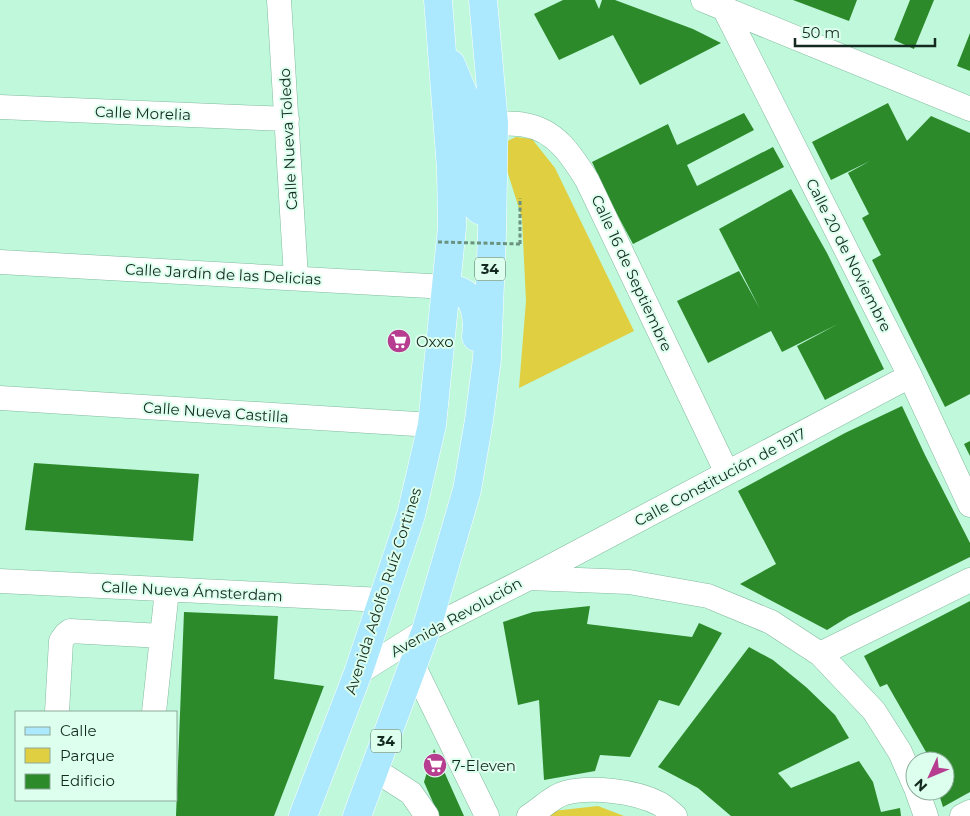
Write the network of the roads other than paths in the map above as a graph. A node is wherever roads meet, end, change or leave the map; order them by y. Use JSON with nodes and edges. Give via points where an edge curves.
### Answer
{"nodes":[{"id":1,"x":279,"y":0,"type":"edge"},
{"id":2,"x":438,"y":0,"type":"edge"},
{"id":3,"x":483,"y":0,"type":"edge"},
{"id":4,"x":713,"y":4,"type":"edge"},
{"id":5,"x":443,"y":44,"type":"junction"},
{"id":6,"x":0,"y":107,"type":"edge"},
{"id":7,"x":970,"y":109,"type":"edge"},
{"id":8,"x":287,"y":119,"type":"junction"},
{"id":9,"x":494,"y":123,"type":"junction"},
{"id":10,"x":492,"y":212,"type":"junction"},
{"id":11,"x":0,"y":262,"type":"edge"},
{"id":12,"x":296,"y":277,"type":"junction"},
{"id":13,"x":447,"y":287,"type":"junction"},
{"id":14,"x":910,"y":376,"type":"junction"},
{"id":15,"x":0,"y":398,"type":"edge"},
{"id":16,"x":432,"y":425,"type":"junction"},
{"id":17,"x":727,"y":473,"type":"junction"},
{"id":18,"x":970,"y":505,"type":"edge"},
{"id":19,"x":454,"y":536,"type":"junction"},
{"id":20,"x":529,"y":578,"type":"junction"},
{"id":21,"x":970,"y":580,"type":"edge"},
{"id":22,"x":0,"y":581,"type":"edge"},
{"id":23,"x":167,"y":590,"type":"junction"},
{"id":24,"x":383,"y":600,"type":"junction"},
{"id":25,"x":426,"y":630,"type":"junction"},
{"id":26,"x":162,"y":636,"type":"junction"},
{"id":27,"x":820,"y":654,"type":"junction"},
{"id":28,"x":414,"y":667,"type":"junction"},
{"id":29,"x":358,"y":673,"type":"junction"},
{"id":30,"x":57,"y":711,"type":"edge"},
{"id":31,"x":154,"y":711,"type":"edge"},
{"id":32,"x":333,"y":738,"type":"junction"},
{"id":33,"x":905,"y":763,"type":"edge"},
{"id":34,"x":375,"y":770,"type":"junction"},
{"id":35,"x":921,"y":801,"type":"edge"},
{"id":36,"x":970,"y":812,"type":"edge"},
{"id":37,"x":303,"y":816,"type":"edge"},
{"id":38,"x":322,"y":816,"type":"edge"},
{"id":39,"x":358,"y":816,"type":"edge"},
{"id":40,"x":427,"y":816,"type":"edge"},
{"id":41,"x":486,"y":816,"type":"edge"},
{"id":42,"x":529,"y":816,"type":"edge"},
{"id":43,"x":675,"y":816,"type":"edge"},
{"id":44,"x":926,"y":816,"type":"edge"},
{"id":45,"x":962,"y":816,"type":"edge"}],
"edges":[{"from":1,"to":8,"type":"street","name":"Calle Nueva Toledo"},
{"from":2,"to":5,"type":"main road","name":"Avenida Adolfo Ruíz Cortines"},
{"from":3,"to":9,"type":"main road","number":"34"},
{"from":4,"to":7,"type":"street"},
{"from":4,"to":14,"type":"street","name":"Calle 20 de Noviembre"},
{"from":5,"to":10,"type":"main road","via":[[466,100],[475,205],[478,210]]},
{"from":5,"to":13,"type":"main road","name":"Avenida Adolfo Ruíz Cortines","via":[[452,227]]},
{"from":6,"to":8,"type":"street","name":"Calle Morelia"},
{"from":8,"to":12,"type":"street","name":"Calle Nueva Toledo"},
{"from":9,"to":10,"type":"main road","number":"34"},
{"from":9,"to":17,"type":"street","name":"Calle 16 de Septiembre","via":[[527,125],[547,133],[569,151],[588,180]]},
{"from":10,"to":19,"type":"main road","number":"34","via":[[487,359],[468,481]]},
{"from":11,"to":12,"type":"street","name":"Calle Jardín de las Delicias"},
{"from":12,"to":13,"type":"street","name":"Calle Jardín de las Delicias"},
{"from":13,"to":16,"type":"main road","name":"Avenida Adolfo Ruíz Cortines"},
{"from":13,"to":19,"type":"main road","via":[[464,292],[477,314],[455,482]]},
{"from":14,"to":17,"type":"street","name":"Calle Constitución de 1917"},
{"from":14,"to":18,"type":"street","name":"Calle 20 de Noviembre"},
{"from":15,"to":16,"type":"street","name":"Calle Nueva Castilla"},
{"from":16,"to":24,"type":"main road","name":"Avenida Adolfo Ruíz Cortines","via":[[411,515]]},
{"from":17,"to":20,"type":"street","name":"Calle Constitución de 1917"},
{"from":19,"to":25,"type":"main road","number":"34"},
{"from":20,"to":25,"type":"street","name":"Avenida Revolución"},
{"from":20,"to":27,"type":"street","via":[[629,582],[708,596],[771,622]]},
{"from":21,"to":27,"type":"street"},
{"from":22,"to":23,"type":"street","name":"Calle Nueva Ámsterdam"},
{"from":23,"to":24,"type":"street","name":"Calle Nueva Ámsterdam"},
{"from":23,"to":26,"type":"street"},
{"from":24,"to":29,"type":"main road","name":"Avenida Adolfo Ruíz Cortines"},
{"from":25,"to":28,"type":"main road","number":"34"},
{"from":25,"to":29,"type":"street","name":"Avenida Revolución"},
{"from":26,"to":30,"type":"street","via":[[70,631],[61,641]]},
{"from":26,"to":31,"type":"street"},
{"from":27,"to":33,"type":"street","via":[[874,711]]},
{"from":28,"to":34,"type":"main road","number":"34"},
{"from":28,"to":41,"type":"street"},
{"from":29,"to":32,"type":"main road","name":"Avenida Adolfo Ruíz Cortines"},
{"from":32,"to":37,"type":"main road","name":"Avenida Adolfo Ruíz Cortines"},
{"from":32,"to":38,"type":"main road"},
{"from":34,"to":39,"type":"main road","number":"34"},
{"from":34,"to":40,"type":"street","via":[[411,793]]},
{"from":35,"to":44,"type":"street"},
{"from":36,"to":45,"type":"street"},
{"from":42,"to":43,"type":"street","via":[[564,793],[597,789],[630,794],[659,804]]}]}
